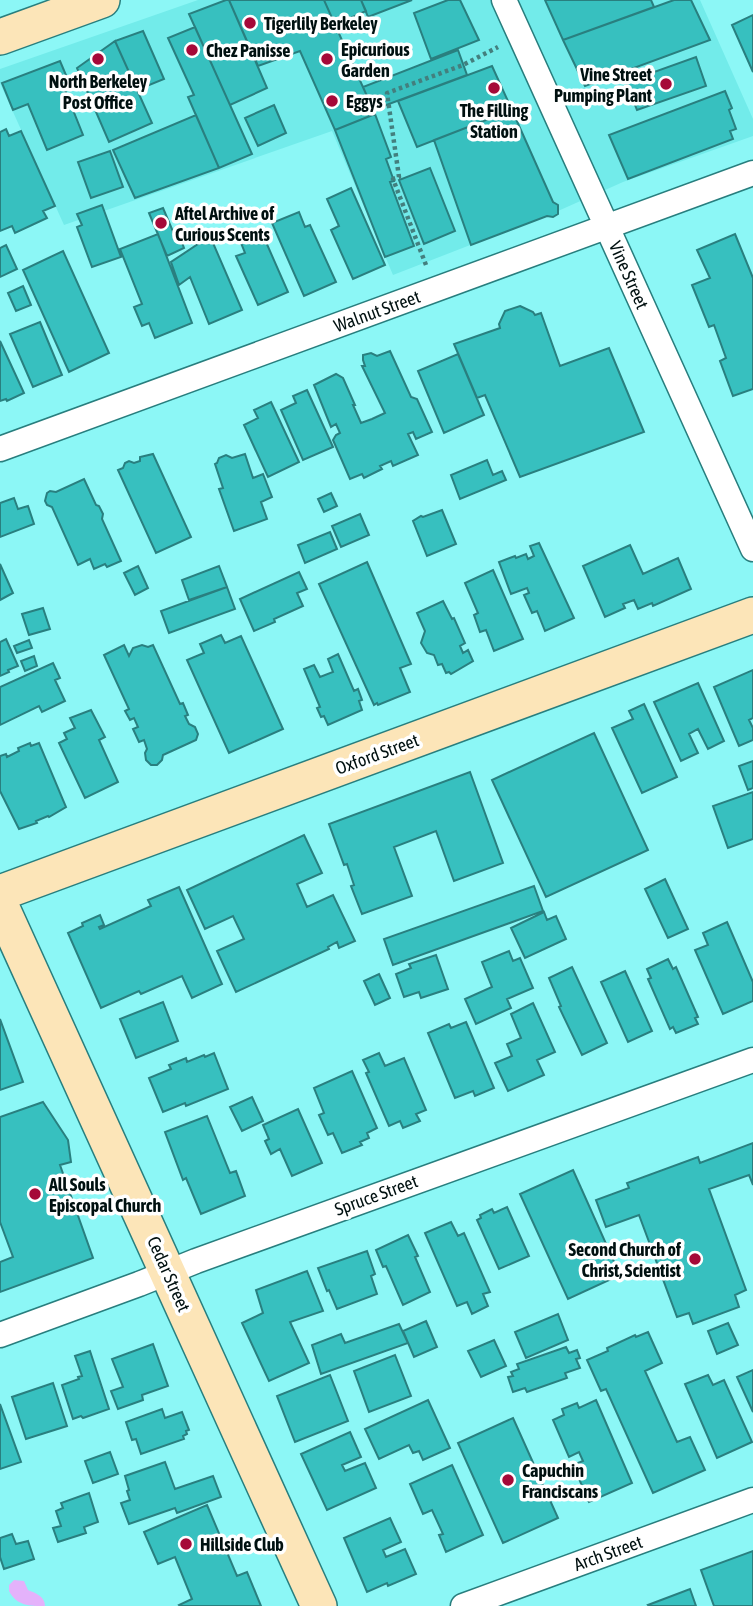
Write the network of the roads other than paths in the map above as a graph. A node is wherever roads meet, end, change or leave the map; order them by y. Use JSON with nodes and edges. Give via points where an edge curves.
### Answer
{"nodes":[{"id":1,"x":102,"y":0,"type":"edge"},
{"id":2,"x":504,"y":0,"type":"edge"},
{"id":3,"x":0,"y":37,"type":"edge"},
{"id":4,"x":753,"y":173,"type":"edge"},
{"id":5,"x":607,"y":227,"type":"junction"},
{"id":6,"x":0,"y":449,"type":"edge"},
{"id":7,"x":753,"y":549,"type":"edge"},
{"id":8,"x":753,"y":615,"type":"edge"},
{"id":9,"x":0,"y":893,"type":"edge"},
{"id":10,"x":0,"y":904,"type":"edge"},
{"id":11,"x":753,"y":1060,"type":"edge"},
{"id":12,"x":168,"y":1272,"type":"junction"},
{"id":13,"x":0,"y":1335,"type":"edge"},
{"id":14,"x":753,"y":1500,"type":"edge"},
{"id":15,"x":319,"y":1606,"type":"edge"},
{"id":16,"x":463,"y":1606,"type":"edge"}],
"edges":[{"from":1,"to":3,"type":"street"},
{"from":2,"to":5,"type":"street","name":"Vine Street"},
{"from":4,"to":5,"type":"street","name":"Walnut Street"},
{"from":5,"to":6,"type":"street","name":"Walnut Street"},
{"from":5,"to":7,"type":"street","name":"Vine Street"},
{"from":8,"to":9,"type":"street","name":"Oxford Street"},
{"from":10,"to":12,"type":"street","name":"Cedar Street"},
{"from":11,"to":12,"type":"street","name":"Spruce Street"},
{"from":12,"to":13,"type":"street","name":"Spruce Street"},
{"from":12,"to":15,"type":"street","name":"Cedar Street"},
{"from":14,"to":16,"type":"street","name":"Arch Street"}]}
